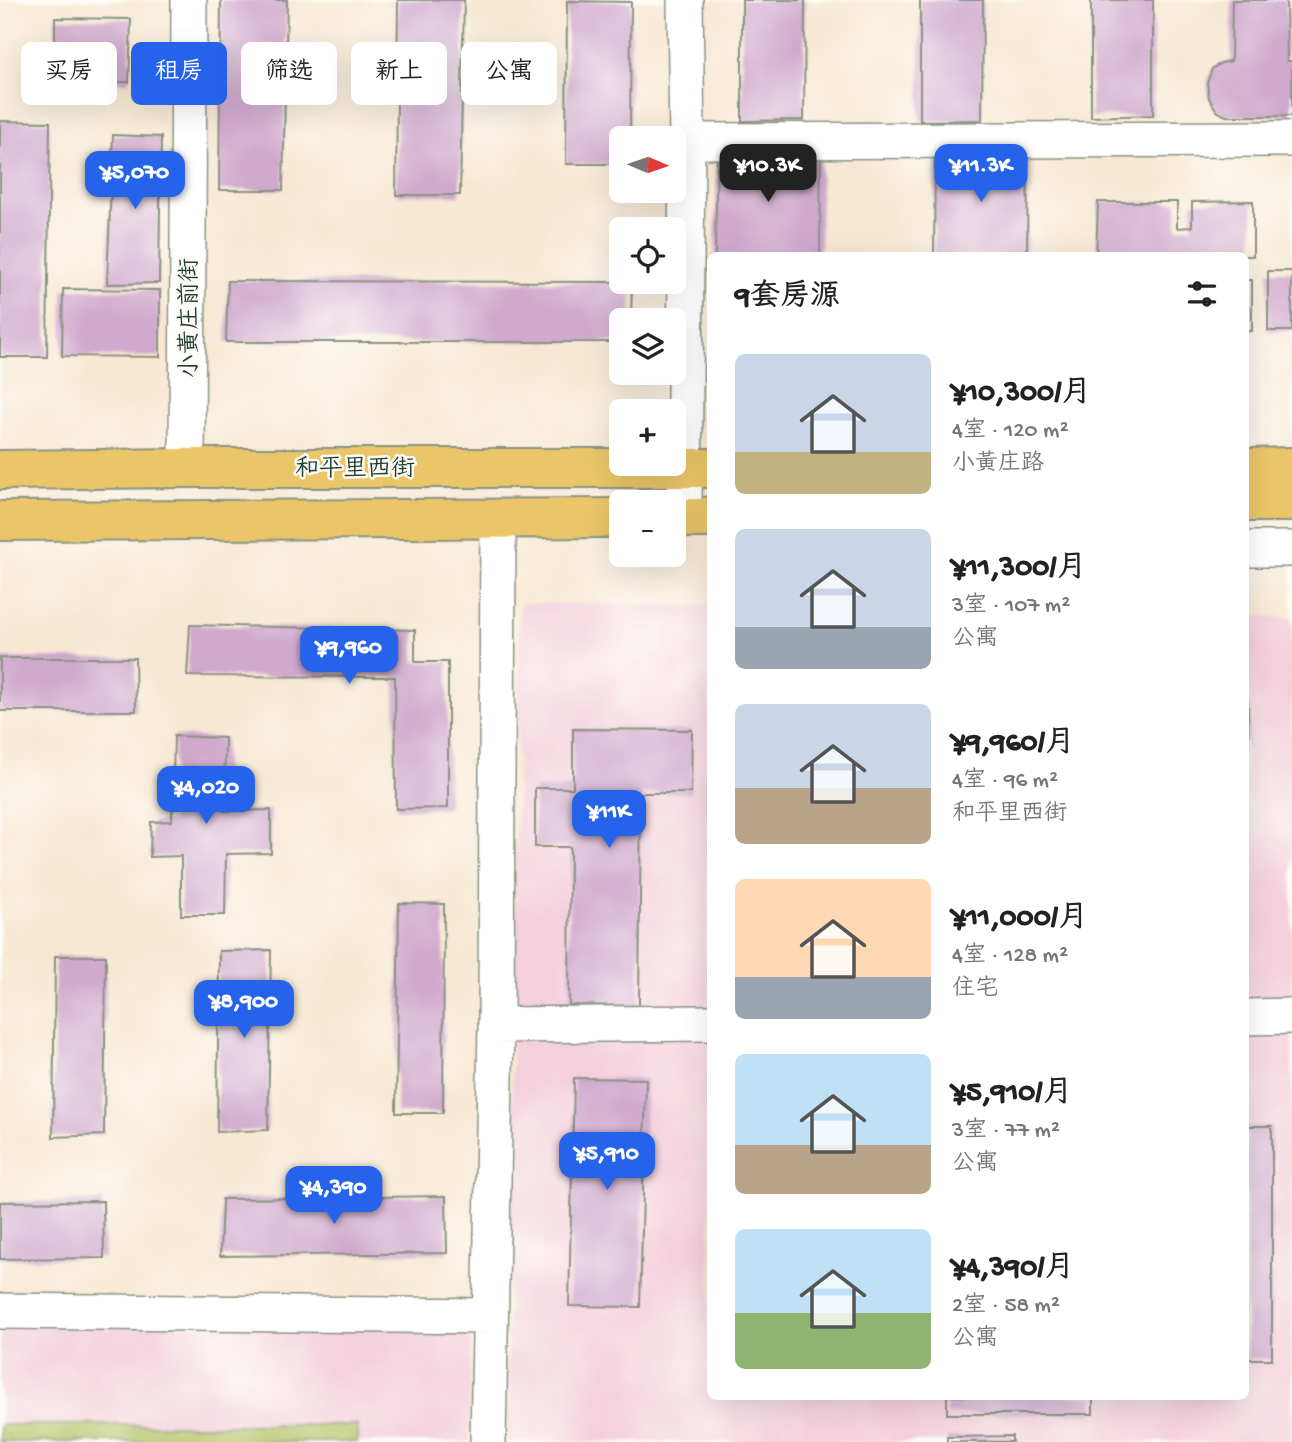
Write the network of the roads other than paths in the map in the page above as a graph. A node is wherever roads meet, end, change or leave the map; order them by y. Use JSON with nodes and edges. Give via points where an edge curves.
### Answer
{"nodes":[{"id":1,"x":189,"y":0,"type":"edge"},
{"id":2,"x":685,"y":0,"type":"edge"},
{"id":3,"x":1292,"y":139,"type":"edge"},
{"id":4,"x":687,"y":141,"type":"junction"},
{"id":5,"x":1249,"y":467,"type":"edge"},
{"id":6,"x":1292,"y":467,"type":"edge"},
{"id":7,"x":187,"y":468,"type":"junction"},
{"id":8,"x":697,"y":468,"type":"edge"},
{"id":9,"x":0,"y":470,"type":"edge"},
{"id":10,"x":1249,"y":502,"type":"edge"},
{"id":11,"x":1292,"y":502,"type":"edge"},
{"id":12,"x":498,"y":518,"type":"junction"},
{"id":13,"x":609,"y":518,"type":"edge"},
{"id":14,"x":697,"y":518,"type":"edge"},
{"id":15,"x":0,"y":521,"type":"edge"},
{"id":16,"x":1249,"y":549,"type":"edge"},
{"id":17,"x":1292,"y":549,"type":"edge"},
{"id":18,"x":1292,"y":1016,"type":"edge"},
{"id":19,"x":1249,"y":1017,"type":"edge"},
{"id":20,"x":707,"y":1023,"type":"edge"},
{"id":21,"x":496,"y":1025,"type":"junction"},
{"id":22,"x":0,"y":1311,"type":"edge"},
{"id":23,"x":490,"y":1316,"type":"junction"},
{"id":24,"x":488,"y":1442,"type":"edge"}],
"edges":[{"from":1,"to":7,"type":"street","name":"小黄庄前街"},
{"from":2,"to":4,"type":"street"},
{"from":3,"to":4,"type":"street"},
{"from":4,"to":8,"type":"street"},
{"from":5,"to":6,"type":"main road"},
{"from":7,"to":8,"type":"main road","name":"和平里西街"},
{"from":7,"to":9,"type":"main road","name":"和平里西街"},
{"from":8,"to":14,"type":"street"},
{"from":10,"to":11,"type":"main road"},
{"from":12,"to":13,"type":"main road"},
{"from":12,"to":15,"type":"main road"},
{"from":12,"to":21,"type":"street"},
{"from":16,"to":17,"type":"street"},
{"from":18,"to":19,"type":"street"},
{"from":20,"to":21,"type":"street"},
{"from":21,"to":23,"type":"street"},
{"from":22,"to":23,"type":"street"},
{"from":23,"to":24,"type":"street"}]}
